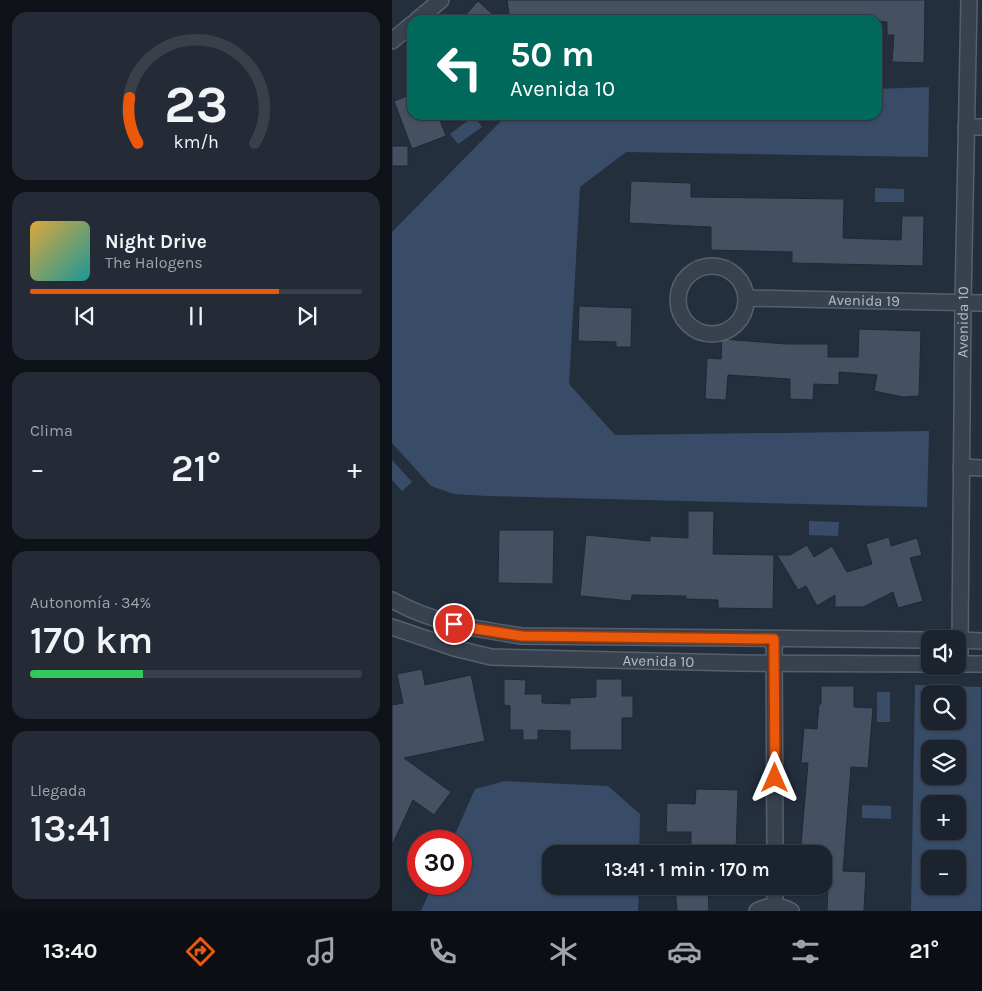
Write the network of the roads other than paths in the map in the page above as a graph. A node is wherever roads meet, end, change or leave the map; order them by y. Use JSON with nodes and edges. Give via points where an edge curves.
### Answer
{"nodes":[{"id":1,"x":441,"y":0,"type":"edge"},
{"id":2,"x":969,"y":0,"type":"edge"},
{"id":3,"x":423,"y":15,"type":"edge"},
{"id":4,"x":407,"y":28,"type":"edge"},
{"id":5,"x":392,"y":41,"type":"edge"},
{"id":6,"x":966,"y":127,"type":"junction"},
{"id":7,"x":982,"y":127,"type":"edge"},
{"id":8,"x":746,"y":298,"type":"junction"},
{"id":9,"x":963,"y":302,"type":"junction"},
{"id":10,"x":982,"y":303,"type":"edge"},
{"id":11,"x":961,"y":467,"type":"junction"},
{"id":12,"x":982,"y":468,"type":"edge"},
{"id":13,"x":397,"y":603,"type":"edge"},
{"id":14,"x":392,"y":627,"type":"edge"},
{"id":15,"x":958,"y":630,"type":"edge"},
{"id":16,"x":774,"y":639,"type":"junction"},
{"id":17,"x":921,"y":640,"type":"edge"},
{"id":18,"x":966,"y":640,"type":"edge"},
{"id":19,"x":982,"y":641,"type":"edge"},
{"id":20,"x":775,"y":664,"type":"junction"},
{"id":21,"x":921,"y":664,"type":"edge"},
{"id":22,"x":966,"y":664,"type":"edge"},
{"id":23,"x":982,"y":664,"type":"edge"},
{"id":24,"x":775,"y":845,"type":"edge"},
{"id":25,"x":775,"y":895,"type":"edge"},
{"id":26,"x":775,"y":906,"type":"junction"},
{"id":27,"x":757,"y":911,"type":"edge"},
{"id":28,"x":791,"y":911,"type":"edge"}],
"edges":[{"from":1,"to":3,"type":"street"},
{"from":2,"to":6,"type":"street","name":"Avenida 10"},
{"from":4,"to":5,"type":"street"},
{"from":6,"to":7,"type":"street"},
{"from":6,"to":9,"type":"street","name":"Avenida 10"},
{"from":8,"to":8,"type":"street","via":[[734,275],[723,268],[710,266],[686,278],[679,289],[678,303],[681,316],[689,326],[701,333],[714,335],[737,323],[744,312]]},
{"from":8,"to":9,"type":"street","name":"Avenida 19"},
{"from":9,"to":10,"type":"street","name":"Avenida 19"},
{"from":9,"to":11,"type":"street","name":"Avenida 10"},
{"from":11,"to":12,"type":"street"},
{"from":11,"to":15,"type":"street","name":"Avenida 10"},
{"from":13,"to":14,"type":"street"},
{"from":13,"to":16,"type":"street","name":"Avenida 10","via":[[422,616],[522,636]]},
{"from":14,"to":20,"type":"street","name":"Avenida 10","via":[[490,657]]},
{"from":16,"to":17,"type":"street","name":"Avenida 10"},
{"from":16,"to":20,"type":"street"},
{"from":18,"to":19,"type":"street"},
{"from":20,"to":21,"type":"street","name":"Avenida 10"},
{"from":20,"to":24,"type":"street"},
{"from":22,"to":23,"type":"street"},
{"from":25,"to":26,"type":"street"},
{"from":26,"to":27,"type":"street"},
{"from":26,"to":28,"type":"street"}]}
